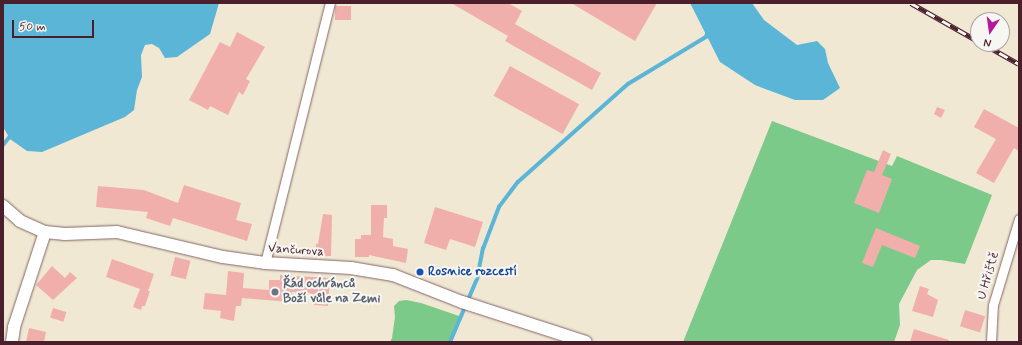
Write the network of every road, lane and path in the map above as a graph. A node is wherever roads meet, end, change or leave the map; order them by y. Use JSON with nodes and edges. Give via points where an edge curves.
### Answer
{"nodes":[{"id":1,"x":330,"y":3,"type":"edge"},
{"id":2,"x":3,"y":206,"type":"edge"},
{"id":3,"x":1019,"y":219,"type":"edge"},
{"id":4,"x":46,"y":232,"type":"junction"},
{"id":5,"x":265,"y":263,"type":"junction"},
{"id":6,"x":12,"y":342,"type":"edge"},
{"id":7,"x":586,"y":342,"type":"edge"},
{"id":8,"x":991,"y":342,"type":"edge"}],
"edges":[{"from":1,"to":5,"type":"street"},
{"from":2,"to":4,"type":"street","name":"Vančurova","via":[[20,221]]},
{"from":3,"to":8,"type":"street","name":"U Hřiště","via":[[993,305]]},
{"from":4,"to":5,"type":"street","name":"Vančurova","via":[[118,232],[217,255]]},
{"from":4,"to":6,"type":"street","via":[[14,328]]},
{"from":5,"to":7,"type":"street","name":"Vančurova","via":[[359,269],[393,275],[462,302]]}]}
